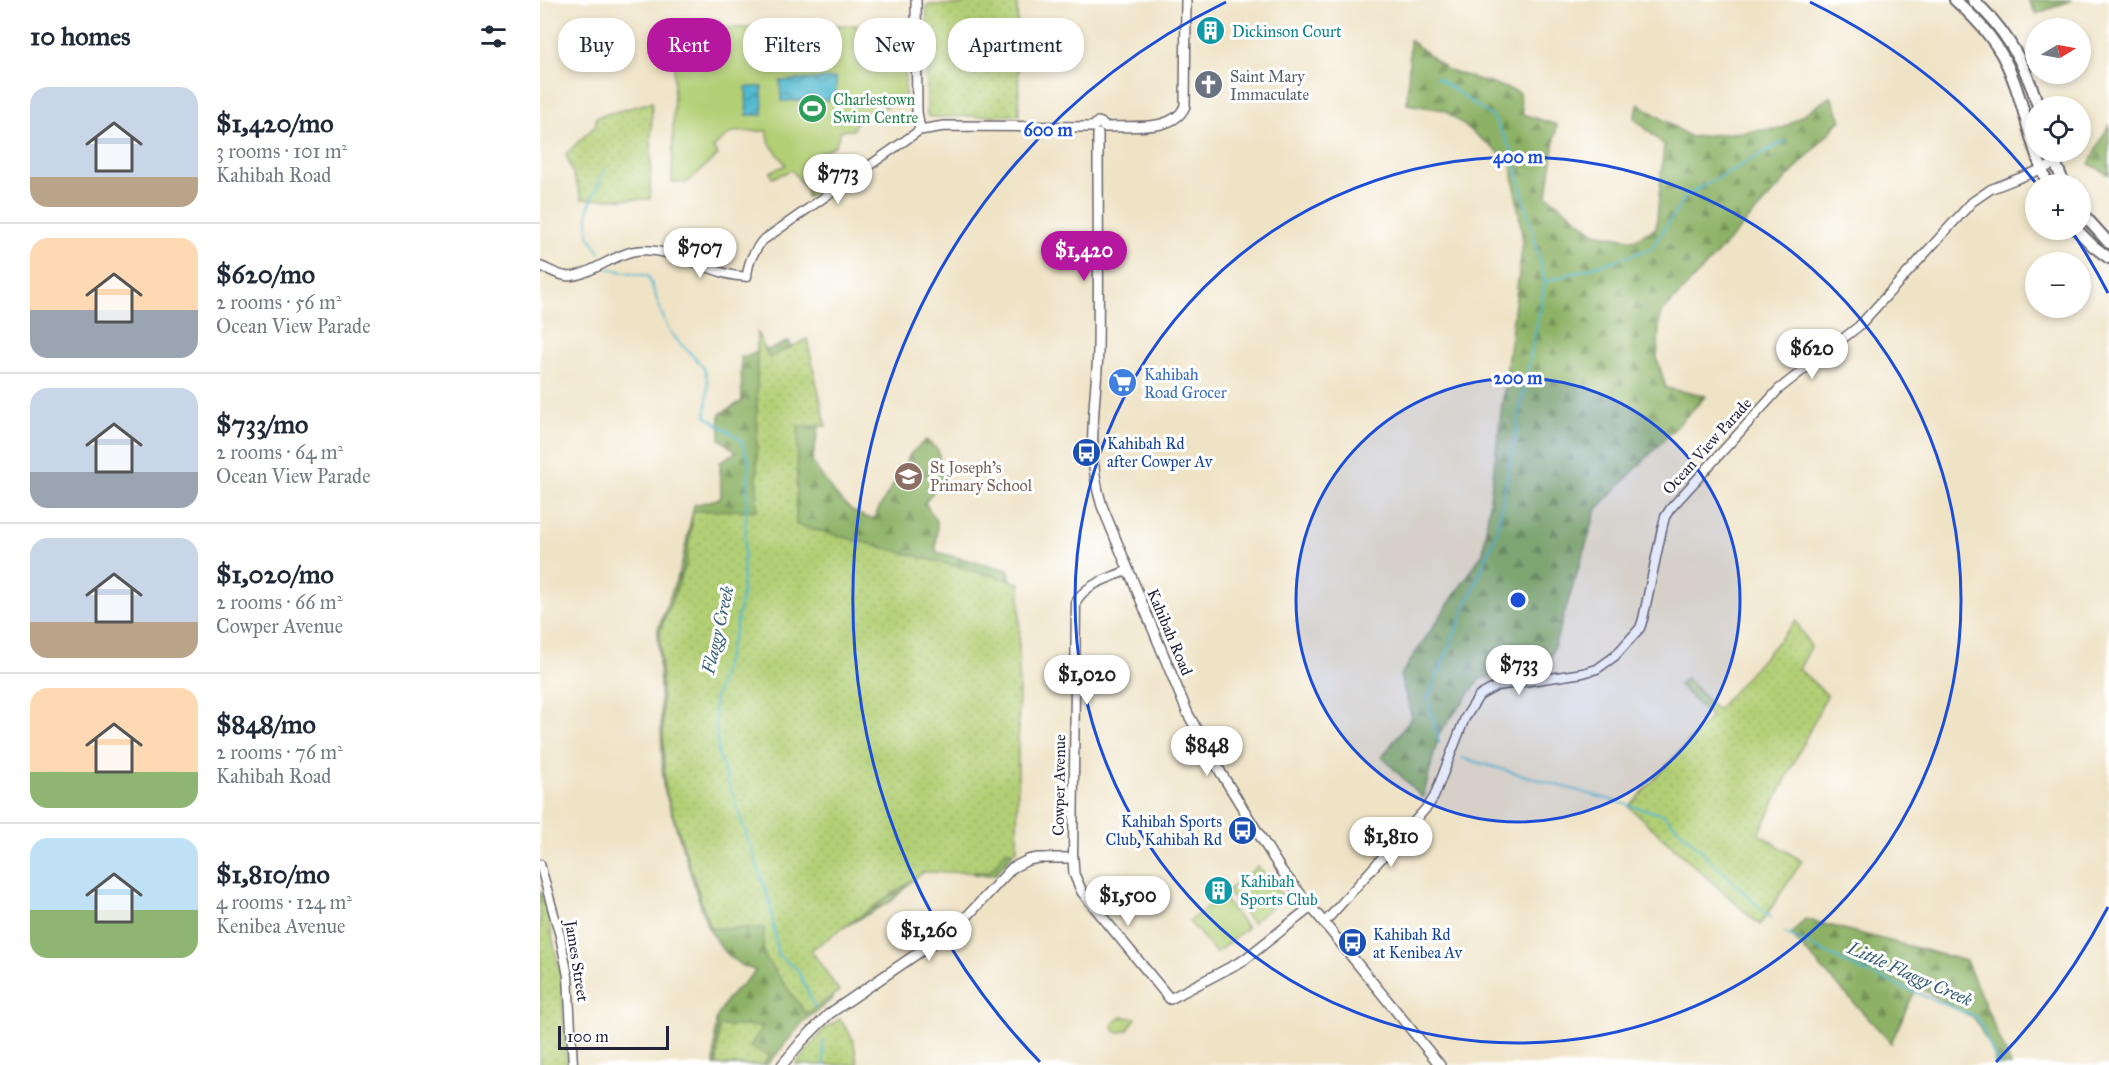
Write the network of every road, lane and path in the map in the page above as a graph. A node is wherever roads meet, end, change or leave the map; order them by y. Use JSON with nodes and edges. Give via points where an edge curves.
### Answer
{"nodes":[{"id":1,"x":916,"y":0,"type":"edge"},
{"id":2,"x":1186,"y":0,"type":"edge"},
{"id":3,"x":1955,"y":0,"type":"edge"},
{"id":4,"x":1973,"y":0,"type":"edge"},
{"id":5,"x":2034,"y":96,"type":"edge"},
{"id":6,"x":1098,"y":129,"type":"junction"},
{"id":7,"x":920,"y":130,"type":"junction"},
{"id":8,"x":2055,"y":164,"type":"joint"},
{"id":9,"x":2041,"y":170,"type":"junction"},
{"id":10,"x":2043,"y":174,"type":"edge"},
{"id":11,"x":2060,"y":174,"type":"edge"},
{"id":12,"x":2091,"y":223,"type":"edge"},
{"id":13,"x":2088,"y":240,"type":"edge"},
{"id":14,"x":2109,"y":243,"type":"edge"},
{"id":15,"x":2109,"y":258,"type":"edge"},
{"id":16,"x":540,"y":266,"type":"edge"},
{"id":17,"x":1128,"y":570,"type":"junction"},
{"id":18,"x":1073,"y":858,"type":"junction"},
{"id":19,"x":540,"y":864,"type":"edge"},
{"id":20,"x":542,"y":878,"type":"edge"},
{"id":21,"x":1312,"y":906,"type":"junction"},
{"id":22,"x":1325,"y":922,"type":"junction"},
{"id":23,"x":573,"y":1065,"type":"edge"},
{"id":24,"x":782,"y":1065,"type":"edge"},
{"id":25,"x":1440,"y":1065,"type":"edge"}],
"edges":[{"from":1,"to":7,"type":"main road"},
{"from":2,"to":6,"type":"main road","via":[[1186,96],[1182,114],[1165,124]]},
{"from":3,"to":9,"type":"highway","via":[[2002,55]]},
{"from":4,"to":5,"type":"highway","via":[[2016,54]]},
{"from":6,"to":7,"type":"main road","via":[[944,126]]},
{"from":6,"to":17,"type":"main road","name":"Kahibah Road","via":[[1098,356],[1091,454],[1102,506]]},
{"from":7,"to":16,"type":"street","via":[[762,241],[753,252],[747,277],[646,250],[625,253],[572,276]]},
{"from":8,"to":9,"type":"street","name":"Ocean View Parade"},
{"from":8,"to":11,"type":"highway"},
{"from":9,"to":10,"type":"highway"},
{"from":9,"to":22,"type":"street","name":"Ocean View Parade","via":[[1991,189],[1972,202],[1859,326],[1779,389],[1670,509],[1640,628],[1615,656],[1590,671],[1497,686],[1479,696],[1465,718],[1434,797]]},
{"from":12,"to":14,"type":"highway"},
{"from":13,"to":15,"type":"highway"},
{"from":17,"to":18,"type":"street","name":"Cowper Avenue","via":[[1088,587],[1076,602]]},
{"from":17,"to":21,"type":"main road","name":"Kahibah Road","via":[[1196,730],[1281,870]]},
{"from":18,"to":21,"type":"main road","name":"Cowper Avenue","via":[[1074,874],[1083,892],[1170,999],[1244,960]]},
{"from":18,"to":24,"type":"main road","via":[[1038,858],[1011,868],[959,926],[828,1014]]},
{"from":19,"to":20,"type":"street","name":"James Street"},
{"from":20,"to":23,"type":"street","name":"James Street","via":[[568,976]]},
{"from":21,"to":22,"type":"main road","name":"Kahibah Road"},
{"from":22,"to":25,"type":"main road","name":"Kahibah Road"}]}
